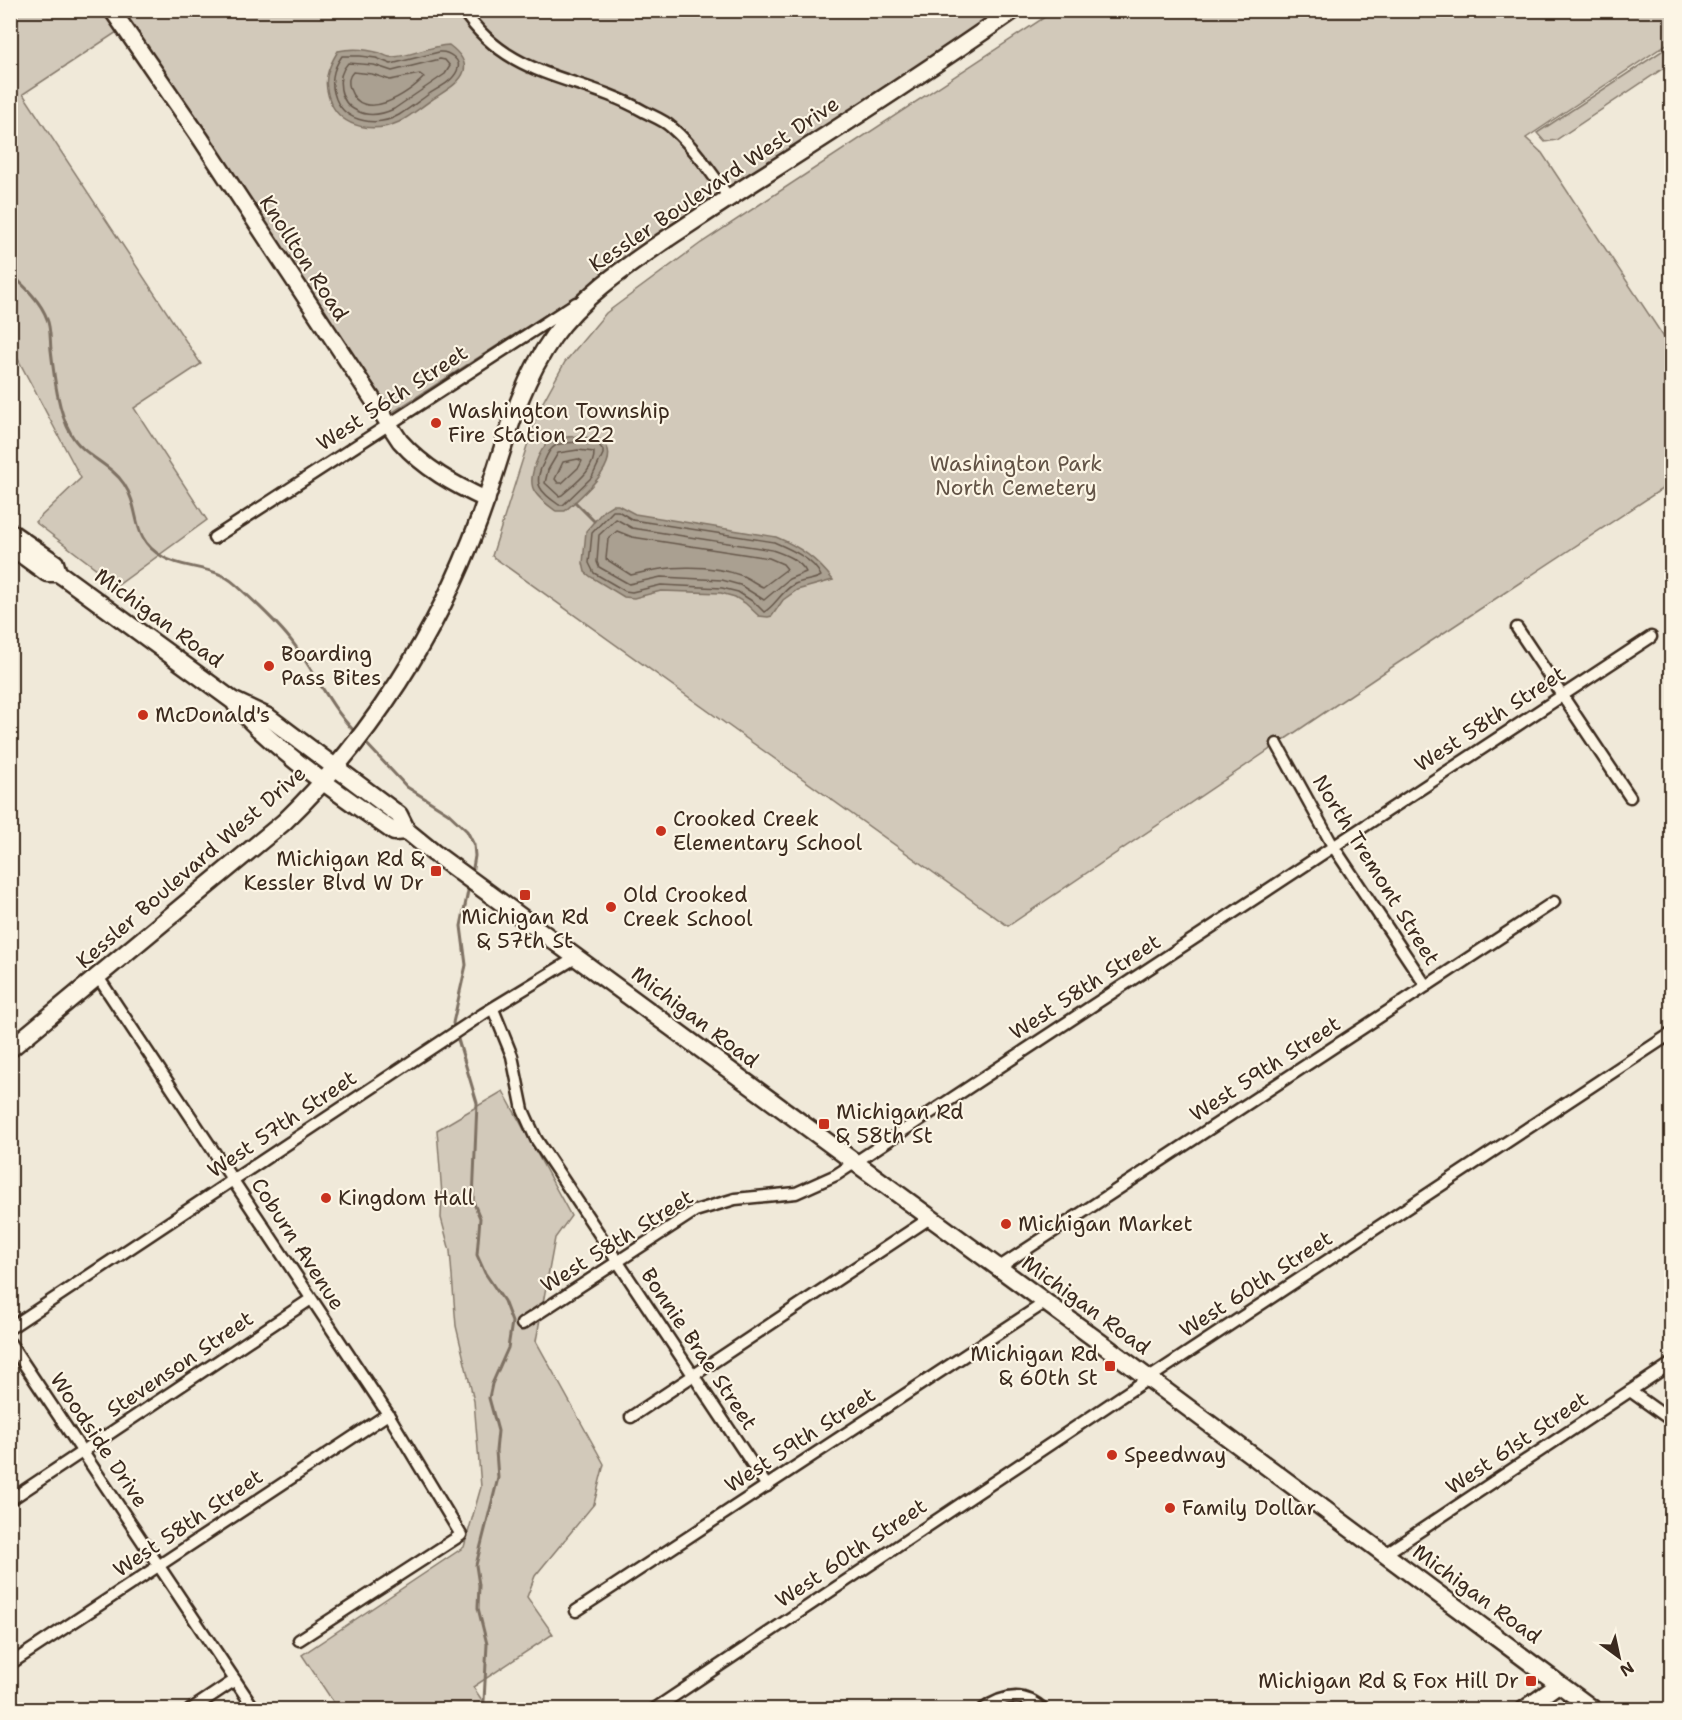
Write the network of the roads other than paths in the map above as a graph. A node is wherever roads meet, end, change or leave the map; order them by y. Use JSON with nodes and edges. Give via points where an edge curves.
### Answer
{"nodes":[{"id":1,"x":112,"y":10,"type":"edge"},
{"id":2,"x":463,"y":10,"type":"edge"},
{"id":3,"x":1014,"y":10,"type":"edge"},
{"id":4,"x":729,"y":198,"type":"junction"},
{"id":5,"x":592,"y":292,"type":"junction"},
{"id":6,"x":388,"y":424,"type":"junction"},
{"id":7,"x":487,"y":500,"type":"junction"},
{"id":8,"x":10,"y":532,"type":"edge"},
{"id":9,"x":214,"y":538,"type":"dead end"},
{"id":10,"x":10,"y":546,"type":"edge"},
{"id":11,"x":58,"y":573,"type":"junction"},
{"id":12,"x":1517,"y":628,"type":"dead end"},
{"id":13,"x":1652,"y":637,"type":"dead end"},
{"id":14,"x":1562,"y":695,"type":"junction"},
{"id":15,"x":1277,"y":744,"type":"dead end"},
{"id":16,"x":330,"y":775,"type":"junction"},
{"id":17,"x":1630,"y":797,"type":"dead end"},
{"id":18,"x":1333,"y":846,"type":"junction"},
{"id":19,"x":1554,"y":902,"type":"dead end"},
{"id":20,"x":577,"y":957,"type":"junction"},
{"id":21,"x":98,"y":977,"type":"junction"},
{"id":22,"x":1426,"y":986,"type":"junction"},
{"id":23,"x":488,"y":1011,"type":"junction"},
{"id":24,"x":1671,"y":1033,"type":"edge"},
{"id":25,"x":10,"y":1049,"type":"edge"},
{"id":26,"x":854,"y":1163,"type":"junction"},
{"id":27,"x":233,"y":1180,"type":"junction"},
{"id":28,"x":930,"y":1218,"type":"junction"},
{"id":29,"x":617,"y":1261,"type":"junction"},
{"id":30,"x":998,"y":1269,"type":"junction"},
{"id":31,"x":311,"y":1299,"type":"junction"},
{"id":32,"x":1046,"y":1302,"type":"junction"},
{"id":33,"x":522,"y":1324,"type":"dead end"},
{"id":34,"x":10,"y":1328,"type":"edge"},
{"id":35,"x":10,"y":1343,"type":"edge"},
{"id":36,"x":1671,"y":1363,"type":"edge"},
{"id":37,"x":693,"y":1375,"type":"junction"},
{"id":38,"x":1149,"y":1378,"type":"junction"},
{"id":39,"x":1630,"y":1390,"type":"junction"},
{"id":40,"x":387,"y":1414,"type":"junction"},
{"id":41,"x":631,"y":1417,"type":"dead end"},
{"id":42,"x":1671,"y":1421,"type":"edge"},
{"id":43,"x":84,"y":1452,"type":"junction"},
{"id":44,"x":767,"y":1486,"type":"junction"},
{"id":45,"x":10,"y":1500,"type":"edge"},
{"id":46,"x":1384,"y":1554,"type":"junction"},
{"id":47,"x":160,"y":1566,"type":"junction"},
{"id":48,"x":576,"y":1611,"type":"dead end"},
{"id":49,"x":299,"y":1640,"type":"dead end"},
{"id":50,"x":10,"y":1664,"type":"edge"},
{"id":51,"x":235,"y":1680,"type":"junction"},
{"id":52,"x":1559,"y":1684,"type":"junction"},
{"id":53,"x":190,"y":1710,"type":"edge"},
{"id":54,"x":255,"y":1710,"type":"edge"},
{"id":55,"x":653,"y":1710,"type":"edge"},
{"id":56,"x":982,"y":1710,"type":"edge"},
{"id":57,"x":1044,"y":1710,"type":"edge"},
{"id":58,"x":1523,"y":1710,"type":"edge"},
{"id":59,"x":1594,"y":1710,"type":"edge"}],
"edges":[{"from":1,"to":6,"type":"street","name":"Knollton Road"},
{"from":2,"to":4,"type":"street","via":[[496,48],[528,67],[628,102],[670,126],[708,166]]},
{"from":3,"to":4,"type":"main road","name":"Kessler Boulevard West Drive","via":[[909,83]]},
{"from":4,"to":5,"type":"main road","name":"Kessler Boulevard West Drive"},
{"from":5,"to":6,"type":"street","name":"West 56th Street"},
{"from":5,"to":7,"type":"main road","name":"Kessler Boulevard West Drive","via":[[551,339],[528,380]]},
{"from":6,"to":7,"type":"street","name":"Knollton Road","via":[[406,448],[432,471]]},
{"from":6,"to":9,"type":"street","name":"West 56th Street"},
{"from":7,"to":16,"type":"main road","name":"Kessler Boulevard West Drive","via":[[449,592],[404,675]]},
{"from":8,"to":11,"type":"main road","name":"Michigan Road","via":[[55,563]]},
{"from":10,"to":11,"type":"main road","name":"Michigan Road","via":[[46,573]]},
{"from":11,"to":16,"type":"main road","name":"Michigan Road","via":[[232,700],[268,717]]},
{"from":12,"to":14,"type":"street"},
{"from":13,"to":14,"type":"street","name":"West 58th Street"},
{"from":14,"to":17,"type":"street"},
{"from":14,"to":18,"type":"street","name":"West 58th Street"},
{"from":15,"to":18,"type":"street","name":"North Tremont Street"},
{"from":16,"to":20,"type":"main road","name":"Michigan Road","via":[[399,815],[407,831]]},
{"from":16,"to":21,"type":"main road","name":"Kessler Boulevard West Drive","via":[[265,839]]},
{"from":18,"to":22,"type":"street","name":"North Tremont Street"},
{"from":18,"to":26,"type":"street","name":"West 58th Street"},
{"from":19,"to":22,"type":"street","name":"West 59th Street"},
{"from":20,"to":23,"type":"street","name":"West 57th Street"},
{"from":20,"to":26,"type":"main road","name":"Michigan Road"},
{"from":21,"to":25,"type":"main road","name":"Kessler Boulevard West Drive"},
{"from":21,"to":27,"type":"street","name":"Coburn Avenue"},
{"from":22,"to":30,"type":"street","name":"West 59th Street"},
{"from":23,"to":27,"type":"street","name":"West 57th Street"},
{"from":23,"to":29,"type":"street","name":"Bonnie Brae Street","via":[[501,1025],[529,1126]]},
{"from":24,"to":38,"type":"street","name":"West 60th Street"},
{"from":26,"to":28,"type":"main road","name":"Michigan Road"},
{"from":26,"to":29,"type":"street","name":"West 58th Street","via":[[796,1193],[735,1199],[703,1208]]},
{"from":27,"to":31,"type":"street","name":"Coburn Avenue"},
{"from":27,"to":34,"type":"street","name":"West 57th Street"},
{"from":28,"to":30,"type":"main road","name":"Michigan Road"},
{"from":28,"to":37,"type":"street"},
{"from":29,"to":33,"type":"street","name":"West 58th Street"},
{"from":29,"to":37,"type":"street","name":"Bonnie Brae Street"},
{"from":30,"to":32,"type":"main road","name":"Michigan Road"},
{"from":31,"to":40,"type":"street","name":"Coburn Avenue"},
{"from":31,"to":43,"type":"street","name":"Stevenson Street"},
{"from":32,"to":38,"type":"main road","name":"Michigan Road"},
{"from":32,"to":44,"type":"street","name":"West 59th Street"},
{"from":35,"to":43,"type":"street","name":"Woodside Drive"},
{"from":36,"to":39,"type":"street","name":"West 61st Street"},
{"from":37,"to":41,"type":"street"},
{"from":37,"to":44,"type":"street","name":"Bonnie Brae Street"},
{"from":38,"to":46,"type":"main road","name":"Michigan Road"},
{"from":38,"to":55,"type":"street","name":"West 60th Street"},
{"from":39,"to":42,"type":"street"},
{"from":39,"to":46,"type":"street","name":"West 61st Street"},
{"from":40,"to":47,"type":"street","name":"West 58th Street"},
{"from":40,"to":49,"type":"street","name":"Coburn Avenue","via":[[461,1535]]},
{"from":43,"to":45,"type":"street","name":"Stevenson Street"},
{"from":43,"to":47,"type":"street","name":"Woodside Drive"},
{"from":44,"to":48,"type":"street","name":"West 59th Street"},
{"from":46,"to":52,"type":"main road","name":"Michigan Road"},
{"from":47,"to":50,"type":"street","name":"West 58th Street"},
{"from":47,"to":51,"type":"street","name":"Woodside Drive"},
{"from":51,"to":53,"type":"street"},
{"from":51,"to":54,"type":"street","name":"Woodside Drive"},
{"from":52,"to":58,"type":"street"},
{"from":52,"to":59,"type":"main road","name":"Michigan Road"},
{"from":56,"to":57,"type":"street","via":[[1003,1698],[1022,1697]]}]}
